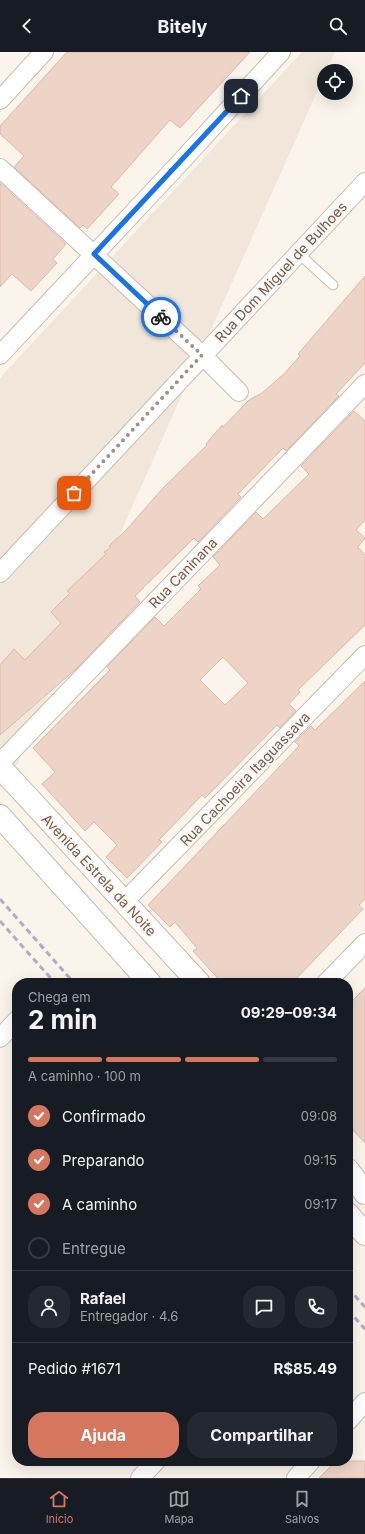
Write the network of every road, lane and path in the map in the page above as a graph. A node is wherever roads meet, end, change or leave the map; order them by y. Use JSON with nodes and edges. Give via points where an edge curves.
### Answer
{"nodes":[{"id":1,"x":44,"y":52,"type":"edge"},
{"id":2,"x":281,"y":52,"type":"edge"},
{"id":3,"x":0,"y":100,"type":"edge"},
{"id":4,"x":0,"y":168,"type":"edge"},
{"id":5,"x":365,"y":182,"type":"edge"},
{"id":6,"x":298,"y":253,"type":"junction"},
{"id":7,"x":94,"y":254,"type":"junction"},
{"id":8,"x":333,"y":286,"type":"dead end"},
{"id":9,"x":0,"y":355,"type":"edge"},
{"id":10,"x":202,"y":355,"type":"junction"},
{"id":11,"x":365,"y":384,"type":"edge"},
{"id":12,"x":239,"y":392,"type":"dead end"},
{"id":13,"x":0,"y":573,"type":"edge"},
{"id":14,"x":365,"y":656,"type":"edge"},
{"id":15,"x":0,"y":763,"type":"edge"},
{"id":16,"x":0,"y":767,"type":"edge"},
{"id":17,"x":0,"y":816,"type":"edge"},
{"id":18,"x":124,"y":902,"type":"junction"},
{"id":19,"x":365,"y":944,"type":"edge"},
{"id":20,"x":146,"y":978,"type":"edge"},
{"id":21,"x":194,"y":978,"type":"edge"},
{"id":22,"x":331,"y":978,"type":"edge"},
{"id":23,"x":12,"y":1025,"type":"edge"},
{"id":24,"x":0,"y":1038,"type":"edge"},
{"id":25,"x":353,"y":1177,"type":"edge"},
{"id":26,"x":365,"y":1193,"type":"edge"},
{"id":27,"x":353,"y":1220,"type":"edge"},
{"id":28,"x":365,"y":1234,"type":"edge"},
{"id":29,"x":364,"y":1405,"type":"edge"},
{"id":30,"x":353,"y":1415,"type":"edge"},
{"id":31,"x":151,"y":1466,"type":"edge"},
{"id":32,"x":307,"y":1466,"type":"edge"},
{"id":33,"x":140,"y":1478,"type":"edge"},
{"id":34,"x":296,"y":1478,"type":"edge"}],
"edges":[{"from":1,"to":3,"type":"street"},
{"from":2,"to":7,"type":"street"},
{"from":4,"to":7,"type":"street"},
{"from":5,"to":6,"type":"street","name":"Rua Dom Miguel de Bulhoes"},
{"from":6,"to":8,"type":"lane"},
{"from":6,"to":10,"type":"street","name":"Rua Dom Miguel de Bulhoes"},
{"from":7,"to":9,"type":"street"},
{"from":7,"to":10,"type":"street"},
{"from":10,"to":12,"type":"street"},
{"from":10,"to":13,"type":"street","name":"Rua Dom Miguel de Bulhoes"},
{"from":11,"to":15,"type":"street","name":"Rua Caninana"},
{"from":14,"to":18,"type":"street","name":"Rua Cachoeira Itaguassava"},
{"from":16,"to":18,"type":"street","name":"Avenida Estrela da Noite"},
{"from":17,"to":20,"type":"street"},
{"from":18,"to":21,"type":"street","name":"Avenida Estrela da Noite"},
{"from":19,"to":22,"type":"street"},
{"from":23,"to":24,"type":"street"},
{"from":25,"to":26,"type":"street"},
{"from":27,"to":28,"type":"street"},
{"from":29,"to":30,"type":"street"},
{"from":31,"to":33,"type":"street"},
{"from":32,"to":34,"type":"street"}]}
